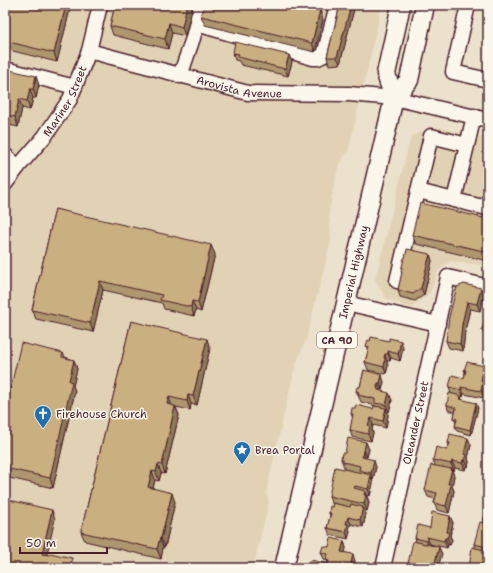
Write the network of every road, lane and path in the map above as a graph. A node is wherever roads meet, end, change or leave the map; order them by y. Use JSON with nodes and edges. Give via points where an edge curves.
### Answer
{"nodes":[{"id":1,"x":100,"y":5,"type":"edge"},
{"id":2,"x":201,"y":5,"type":"edge"},
{"id":3,"x":337,"y":5,"type":"edge"},
{"id":4,"x":401,"y":5,"type":"edge"},
{"id":5,"x":425,"y":5,"type":"edge"},
{"id":6,"x":468,"y":5,"type":"edge"},
{"id":7,"x":196,"y":24,"type":"junction"},
{"id":8,"x":88,"y":51,"type":"junction"},
{"id":9,"x":5,"y":69,"type":"edge"},
{"id":10,"x":180,"y":76,"type":"junction"},
{"id":11,"x":488,"y":80,"type":"edge"},
{"id":12,"x":75,"y":87,"type":"junction"},
{"id":13,"x":394,"y":98,"type":"junction"},
{"id":14,"x":474,"y":116,"type":"junction"},
{"id":15,"x":488,"y":120,"type":"edge"},
{"id":16,"x":467,"y":145,"type":"junction"},
{"id":17,"x":5,"y":155,"type":"edge"},
{"id":18,"x":18,"y":167,"type":"junction"},
{"id":19,"x":5,"y":184,"type":"edge"},
{"id":20,"x":418,"y":191,"type":"junction"},
{"id":21,"x":454,"y":200,"type":"junction"},
{"id":22,"x":488,"y":201,"type":"edge"},
{"id":23,"x":397,"y":281,"type":"dead end"},
{"id":24,"x":488,"y":287,"type":"edge"},
{"id":25,"x":346,"y":303,"type":"junction"},
{"id":26,"x":438,"y":324,"type":"junction"},
{"id":27,"x":284,"y":568,"type":"edge"},
{"id":28,"x":383,"y":568,"type":"edge"}],
"edges":[{"from":1,"to":8,"type":"street","name":"Mariner Street"},
{"from":2,"to":7,"type":"street"},
{"from":3,"to":7,"type":"street","via":[[324,55],[318,58]]},
{"from":4,"to":13,"type":"main road","via":[[386,74]]},
{"from":5,"to":13,"type":"main road","name":"Imperial Highway","number":"CA 90","via":[[409,80]]},
{"from":6,"to":11,"type":"street","via":[[453,72]]},
{"from":7,"to":10,"type":"street"},
{"from":8,"to":10,"type":"street","name":"Arovista Avenue"},
{"from":8,"to":12,"type":"street","name":"Mariner Street"},
{"from":9,"to":12,"type":"street"},
{"from":10,"to":13,"type":"street","name":"Arovista Avenue","via":[[248,93],[350,94]]},
{"from":12,"to":18,"type":"street","name":"Mariner Street","via":[[70,99],[45,136]]},
{"from":13,"to":14,"type":"street","name":"Arovista Avenue"},
{"from":13,"to":25,"type":"main road","name":"Imperial Highway","number":"CA 90"},
{"from":14,"to":15,"type":"street","name":"Arovista Avenue"},
{"from":14,"to":16,"type":"street"},
{"from":16,"to":20,"type":"street","via":[[431,136]]},
{"from":16,"to":21,"type":"street"},
{"from":17,"to":18,"type":"street"},
{"from":18,"to":19,"type":"street","name":"Mariner Street"},
{"from":20,"to":21,"type":"street"},
{"from":20,"to":23,"type":"street"},
{"from":21,"to":22,"type":"street","via":[[487,208]]},
{"from":24,"to":26,"type":"street","name":"Oleander Street","via":[[448,277]]},
{"from":25,"to":26,"type":"street"},
{"from":25,"to":27,"type":"main road","name":"Imperial Highway","number":"CA 90"},
{"from":26,"to":28,"type":"street","name":"Oleander Street"}]}
